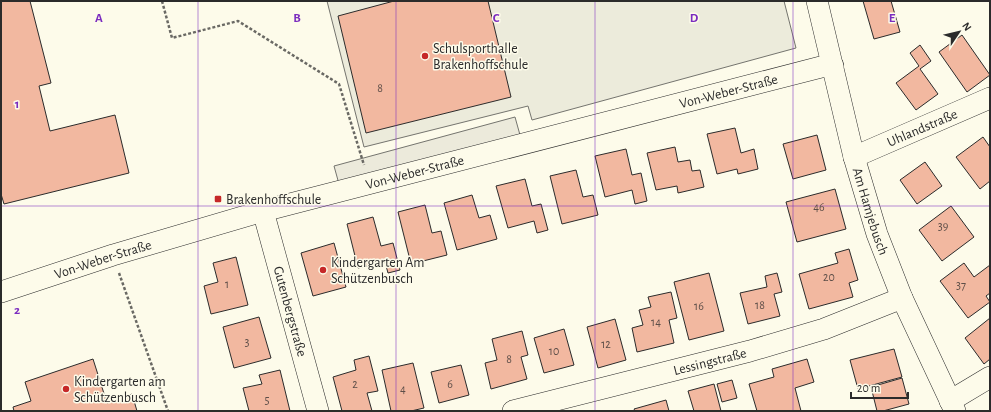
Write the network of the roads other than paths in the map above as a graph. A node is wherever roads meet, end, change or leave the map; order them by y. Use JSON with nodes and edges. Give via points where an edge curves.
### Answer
{"nodes":[{"id":1,"x":817,"y":1,"type":"edge"},
{"id":2,"x":833,"y":66,"type":"junction"},
{"id":3,"x":990,"y":98,"type":"edge"},
{"id":4,"x":854,"y":157,"type":"junction"},
{"id":5,"x":263,"y":211,"type":"junction"},
{"id":6,"x":1,"y":292,"type":"edge"},
{"id":7,"x":902,"y":298,"type":"junction"},
{"id":8,"x":990,"y":377,"type":"edge"},
{"id":9,"x":953,"y":406,"type":"edge"},
{"id":10,"x":318,"y":411,"type":"edge"},
{"id":11,"x":513,"y":411,"type":"edge"}],
"edges":[{"from":1,"to":2,"type":"street","name":"Am Hamjebusch"},
{"from":2,"to":4,"type":"street","name":"Am Hamjebusch"},
{"from":2,"to":5,"type":"street","name":"Von-Weber-Straße"},
{"from":3,"to":4,"type":"street","name":"Uhlandstraße"},
{"from":4,"to":7,"type":"street","name":"Am Hamjebusch","via":[[877,234]]},
{"from":5,"to":6,"type":"street","name":"Von-Weber-Straße","via":[[113,255]]},
{"from":5,"to":10,"type":"street","name":"Gutenbergstraße"},
{"from":7,"to":9,"type":"street","name":"Am Hamjebusch"},
{"from":7,"to":11,"type":"street","name":"Lessingstraße","via":[[824,329],[750,351]]},
{"from":8,"to":9,"type":"street"}]}
